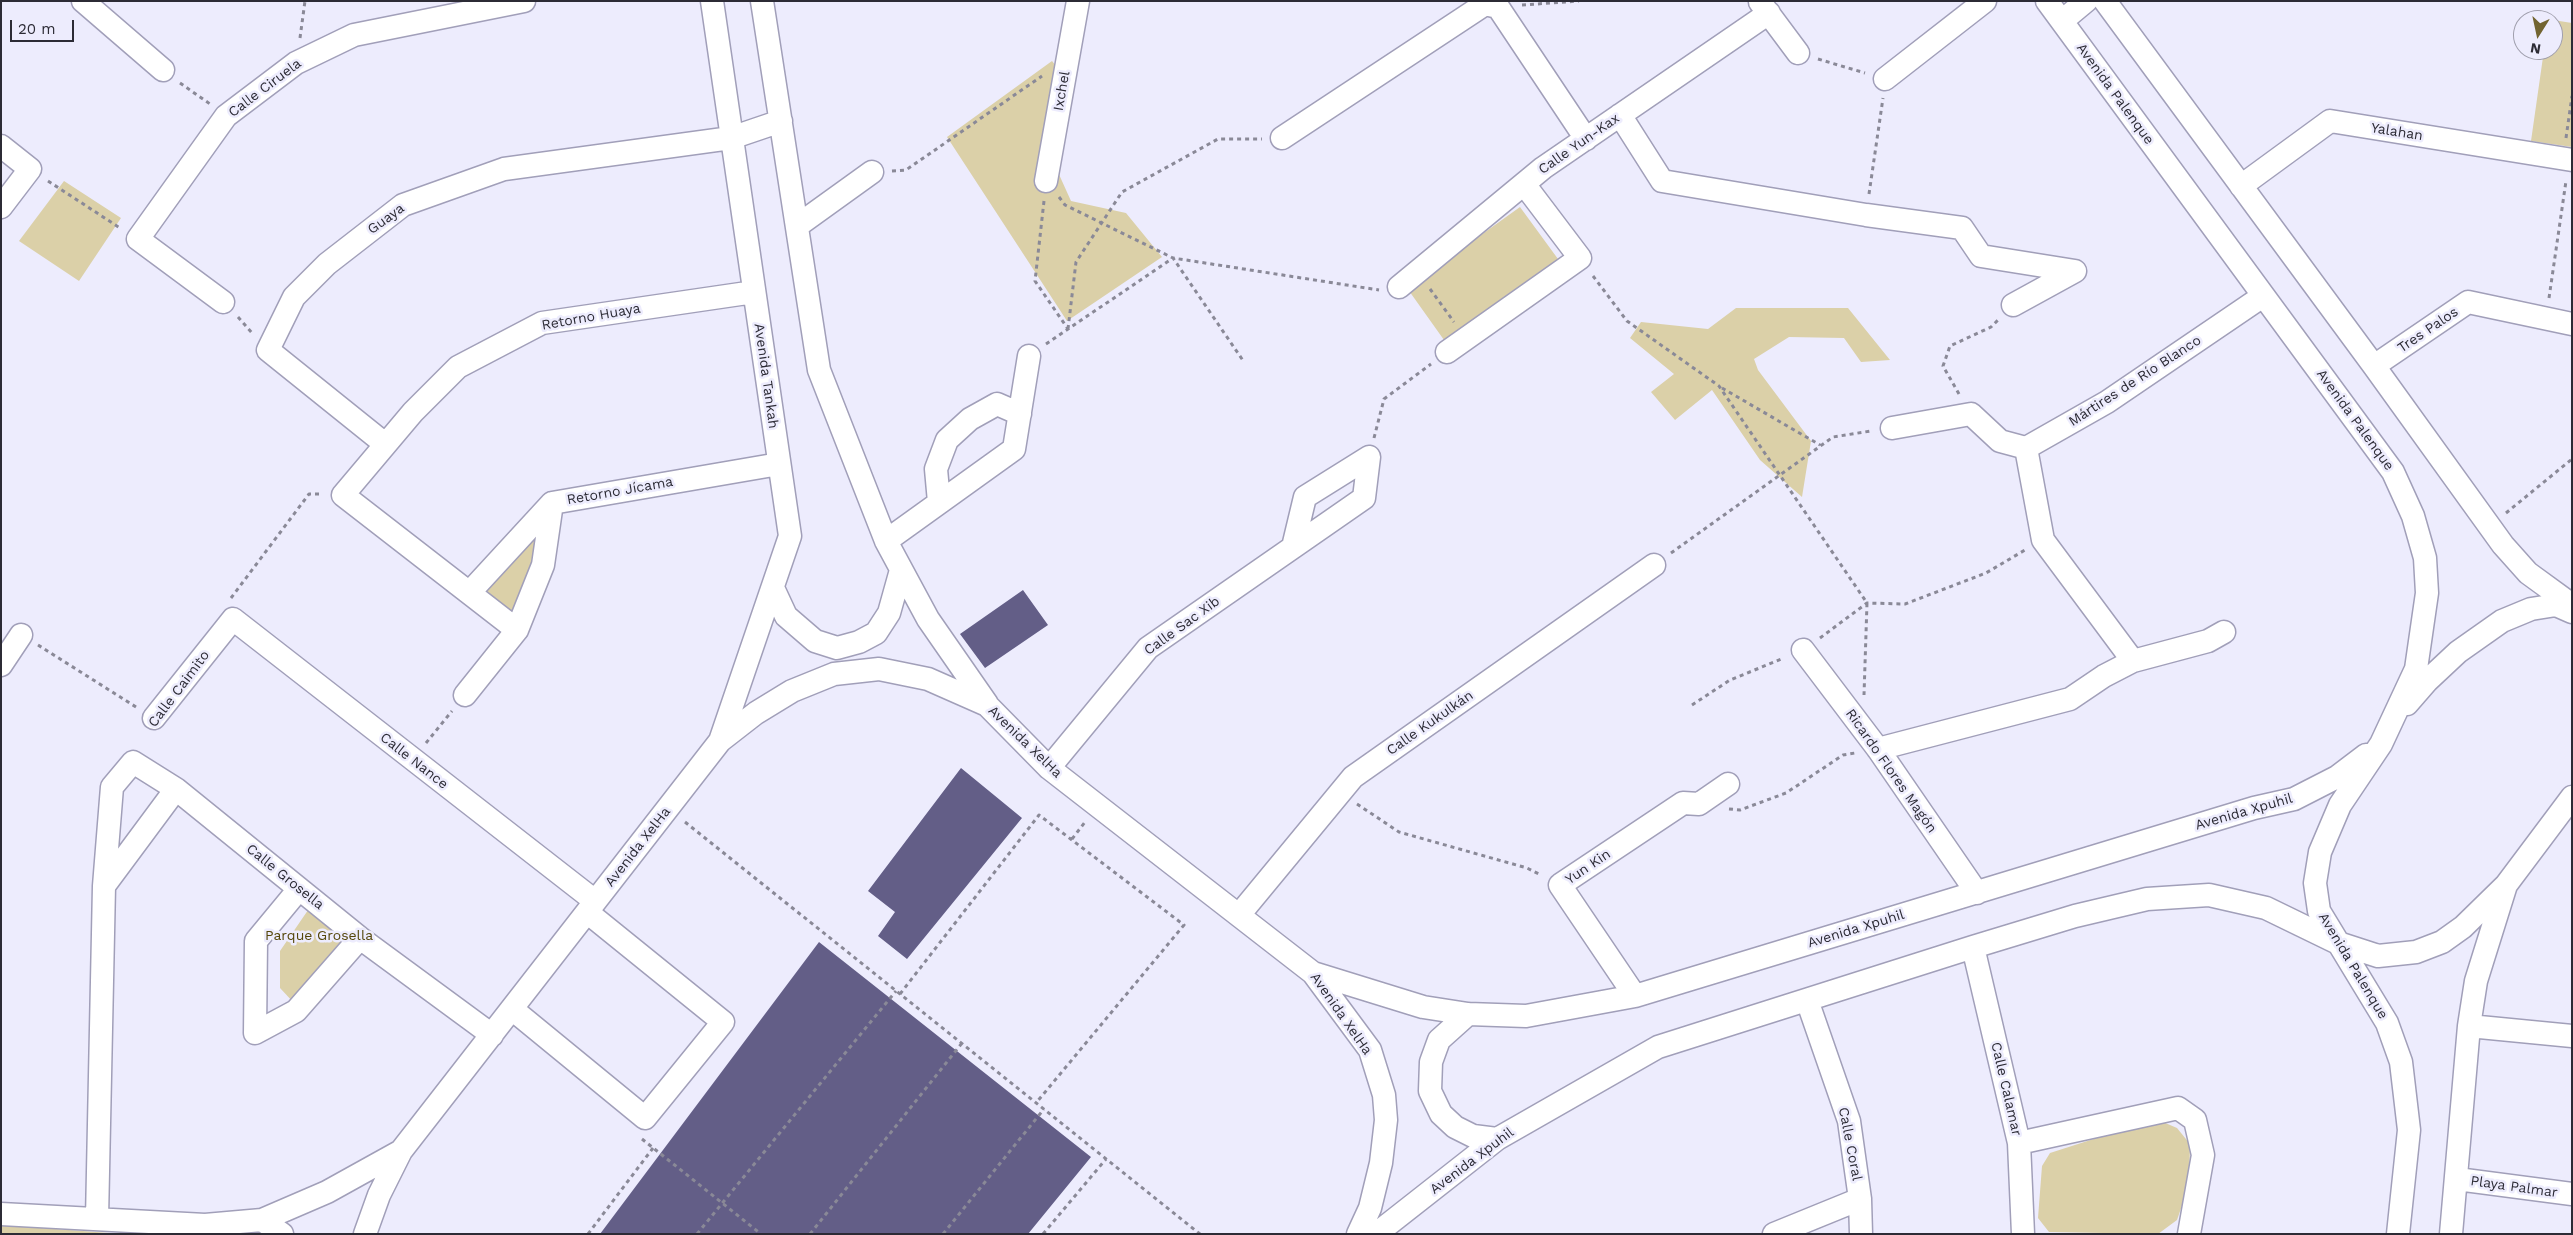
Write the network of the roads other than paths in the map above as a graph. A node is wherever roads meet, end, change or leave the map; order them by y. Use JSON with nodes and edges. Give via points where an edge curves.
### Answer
{"nodes":[{"id":1,"x":524,"y":1,"type":"edge"},
{"id":2,"x":712,"y":1,"type":"edge"},
{"id":3,"x":762,"y":1,"type":"edge"},
{"id":4,"x":1078,"y":1,"type":"edge"},
{"id":5,"x":1985,"y":1,"type":"edge"},
{"id":6,"x":2047,"y":1,"type":"edge"},
{"id":7,"x":2086,"y":1,"type":"edge"},
{"id":8,"x":2105,"y":1,"type":"edge"},
{"id":9,"x":88,"y":3,"type":"edge"},
{"id":10,"x":1764,"y":7,"type":"edge"},
{"id":11,"x":2062,"y":21,"type":"junction"},
{"id":12,"x":1798,"y":53,"type":"road end"},
{"id":13,"x":163,"y":70,"type":"road end"},
{"id":14,"x":1885,"y":79,"type":"road end"},
{"id":15,"x":1620,"y":116,"type":"junction"},
{"id":16,"x":781,"y":121,"type":"junction"},
{"id":17,"x":731,"y":138,"type":"junction"},
{"id":18,"x":1282,"y":138,"type":"road end"},
{"id":19,"x":1586,"y":139,"type":"junction"},
{"id":20,"x":1,"y":146,"type":"edge"},
{"id":21,"x":2567,"y":159,"type":"edge"},
{"id":22,"x":872,"y":172,"type":"road end"},
{"id":23,"x":1046,"y":181,"type":"road end"},
{"id":24,"x":1524,"y":184,"type":"junction"},
{"id":25,"x":2241,"y":186,"type":"junction"},
{"id":26,"x":1,"y":206,"type":"edge"},
{"id":27,"x":797,"y":226,"type":"junction"},
{"id":28,"x":1399,"y":287,"type":"road end"},
{"id":29,"x":754,"y":292,"type":"junction"},
{"id":30,"x":2263,"y":296,"type":"junction"},
{"id":31,"x":224,"y":302,"type":"road end"},
{"id":32,"x":2014,"y":305,"type":"road end"},
{"id":33,"x":2572,"y":324,"type":"edge"},
{"id":34,"x":1447,"y":352,"type":"road end"},
{"id":35,"x":1029,"y":356,"type":"road end"},
{"id":36,"x":2374,"y":366,"type":"junction"},
{"id":37,"x":1020,"y":414,"type":"junction"},
{"id":38,"x":1892,"y":428,"type":"road end"},
{"id":39,"x":385,"y":444,"type":"junction"},
{"id":40,"x":2026,"y":448,"type":"junction"},
{"id":41,"x":779,"y":464,"type":"junction"},
{"id":42,"x":939,"y":502,"type":"junction"},
{"id":43,"x":552,"y":503,"type":"junction"},
{"id":44,"x":886,"y":541,"type":"junction"},
{"id":45,"x":1293,"y":547,"type":"junction"},
{"id":46,"x":1654,"y":565,"type":"road end"},
{"id":47,"x":901,"y":570,"type":"junction"},
{"id":48,"x":773,"y":588,"type":"junction"},
{"id":49,"x":470,"y":592,"type":"junction"},
{"id":50,"x":2572,"y":605,"type":"edge"},
{"id":51,"x":2572,"y":612,"type":"edge"},
{"id":52,"x":232,"y":619,"type":"joint"},
{"id":53,"x":517,"y":630,"type":"junction"},
{"id":54,"x":2224,"y":632,"type":"dead end"},
{"id":55,"x":21,"y":635,"type":"road end"},
{"id":56,"x":1803,"y":650,"type":"dead end"},
{"id":57,"x":2133,"y":661,"type":"junction"},
{"id":58,"x":1,"y":665,"type":"edge"},
{"id":59,"x":465,"y":695,"type":"road end"},
{"id":60,"x":987,"y":705,"type":"junction"},
{"id":61,"x":154,"y":718,"type":"road end"},
{"id":62,"x":720,"y":740,"type":"junction"},
{"id":63,"x":2380,"y":744,"type":"junction"},
{"id":64,"x":1878,"y":749,"type":"junction"},
{"id":65,"x":1049,"y":768,"type":"junction"},
{"id":66,"x":1728,"y":784,"type":"dead end"},
{"id":67,"x":176,"y":789,"type":"junction"},
{"id":68,"x":2572,"y":797,"type":"edge"},
{"id":69,"x":2506,"y":885,"type":"junction"},
{"id":70,"x":104,"y":886,"type":"junction"},
{"id":71,"x":299,"y":889,"type":"junction"},
{"id":72,"x":1977,"y":893,"type":"junction"},
{"id":73,"x":591,"y":907,"type":"junction"},
{"id":74,"x":1239,"y":915,"type":"junction"},
{"id":75,"x":360,"y":938,"type":"junction"},
{"id":76,"x":2338,"y":943,"type":"junction"},
{"id":77,"x":1973,"y":947,"type":"junction"},
{"id":78,"x":1313,"y":973,"type":"junction"},
{"id":79,"x":1635,"y":996,"type":"junction"},
{"id":80,"x":1807,"y":1000,"type":"junction"},
{"id":81,"x":512,"y":1009,"type":"junction"},
{"id":82,"x":1468,"y":1014,"type":"junction"},
{"id":83,"x":2470,"y":1026,"type":"junction"},
{"id":84,"x":492,"y":1035,"type":"junction"},
{"id":85,"x":2572,"y":1036,"type":"edge"},
{"id":86,"x":1497,"y":1139,"type":"junction"},
{"id":87,"x":2019,"y":1142,"type":"junction"},
{"id":88,"x":401,"y":1151,"type":"junction"},
{"id":89,"x":2457,"y":1179,"type":"junction"},
{"id":90,"x":2572,"y":1194,"type":"edge"},
{"id":91,"x":1860,"y":1199,"type":"junction"},
{"id":92,"x":1,"y":1214,"type":"edge"},
{"id":93,"x":97,"y":1219,"type":"junction"},
{"id":94,"x":262,"y":1220,"type":"junction"},
{"id":95,"x":282,"y":1234,"type":"edge"},
{"id":96,"x":365,"y":1234,"type":"edge"},
{"id":97,"x":1358,"y":1234,"type":"edge"},
{"id":98,"x":1376,"y":1234,"type":"edge"},
{"id":99,"x":1774,"y":1234,"type":"edge"},
{"id":100,"x":1861,"y":1234,"type":"edge"},
{"id":101,"x":2023,"y":1234,"type":"edge"},
{"id":102,"x":2189,"y":1234,"type":"edge"},
{"id":103,"x":2398,"y":1234,"type":"edge"},
{"id":104,"x":2451,"y":1234,"type":"edge"}],
"edges":[{"from":1,"to":31,"type":"street","name":"Calle Ciruela","via":[[354,35],[296,62],[226,116],[138,239]]},
{"from":2,"to":17,"type":"street","name":"Avenida Tankah"},
{"from":3,"to":16,"type":"street"},
{"from":4,"to":23,"type":"street","name":"Ixchel"},
{"from":5,"to":14,"type":"street"},
{"from":6,"to":11,"type":"street","name":"Avenida Palenque"},
{"from":7,"to":11,"type":"street"},
{"from":8,"to":25,"type":"street"},
{"from":9,"to":13,"type":"street"},
{"from":10,"to":12,"type":"street"},
{"from":10,"to":15,"type":"street","name":"Calle Yun-Kax"},
{"from":11,"to":30,"type":"street","name":"Avenida Palenque"},
{"from":15,"to":19,"type":"street","name":"Calle Yun-Kax"},
{"from":15,"to":32,"type":"street","via":[[1662,181],[1962,228],[1981,256],[2075,271]]},
{"from":16,"to":17,"type":"street","name":"Guaya"},
{"from":16,"to":27,"type":"street"},
{"from":17,"to":29,"type":"street","name":"Avenida Tankah"},
{"from":17,"to":39,"type":"street","name":"Guaya","via":[[504,169],[403,205],[327,264],[294,297],[268,350]]},
{"from":18,"to":19,"type":"street","via":[[1484,4],[1498,7]]},
{"from":19,"to":24,"type":"street","name":"Calle Yun-Kax"},
{"from":20,"to":26,"type":"street","via":[[30,169]]},
{"from":21,"to":25,"type":"street","name":"Yalahan","via":[[2330,121]]},
{"from":22,"to":27,"type":"street"},
{"from":24,"to":28,"type":"street","name":"Calle Yun-Kax"},
{"from":24,"to":34,"type":"street","via":[[1580,258]]},
{"from":25,"to":36,"type":"street"},
{"from":27,"to":44,"type":"street","via":[[819,370]]},
{"from":29,"to":39,"type":"street","name":"Retorno Huaya","via":[[542,323],[458,367]]},
{"from":29,"to":41,"type":"street","name":"Avenida Tankah"},
{"from":30,"to":40,"type":"street","name":"Mártires de Río Blanco","via":[[2107,402]]},
{"from":30,"to":63,"type":"street","name":"Avenida Palenque","via":[[2393,472],[2413,516],[2425,558],[2427,593],[2416,669]]},
{"from":33,"to":36,"type":"street","name":"Tres Palos","via":[[2468,302]]},
{"from":35,"to":37,"type":"street"},
{"from":36,"to":50,"type":"street","via":[[2503,546],[2528,573]]},
{"from":37,"to":42,"type":"street","via":[[1014,449]]},
{"from":37,"to":42,"type":"street","via":[[996,404],[970,419],[947,440],[936,469]]},
{"from":38,"to":40,"type":"street","via":[[1971,414],[2000,441]]},
{"from":39,"to":49,"type":"street","name":"Retorno Huaya","via":[[343,495]]},
{"from":40,"to":57,"type":"street","via":[[2043,540]]},
{"from":41,"to":43,"type":"street","name":"Retorno Jícama"},
{"from":41,"to":48,"type":"street","name":"Avenida Tankah","via":[[790,536]]},
{"from":42,"to":44,"type":"street"},
{"from":43,"to":49,"type":"street","name":"Retorno Jícama"},
{"from":43,"to":53,"type":"street","via":[[543,565]]},
{"from":44,"to":47,"type":"street"},
{"from":45,"to":45,"type":"street","name":"Calle Sac Xib","via":[[1364,498],[1369,458],[1305,498]]},
{"from":45,"to":65,"type":"street","name":"Calle Sac Xib","via":[[1148,648]]},
{"from":46,"to":74,"type":"street","name":"Calle Kukulkán","via":[[1353,777]]},
{"from":47,"to":48,"type":"street","via":[[889,612],[876,633],[837,648],[815,641],[786,616]]},
{"from":47,"to":60,"type":"street","via":[[952,658]]},
{"from":48,"to":62,"type":"street","name":"Avenida Tankah"},
{"from":49,"to":53,"type":"street"},
{"from":51,"to":63,"type":"street","via":[[2556,605],[2531,610],[2502,621],[2474,640],[2443,665],[2411,698]]},
{"from":52,"to":61,"type":"street","name":"Calle Caimito"},
{"from":52,"to":73,"type":"street","name":"Calle Nance","via":[[412,760]]},
{"from":53,"to":59,"type":"street"},
{"from":54,"to":57,"type":"street","via":[[2208,641]]},
{"from":55,"to":58,"type":"street"},
{"from":56,"to":64,"type":"street","name":"Ricardo Flores Magón"},
{"from":57,"to":64,"type":"street","via":[[2070,699]]},
{"from":60,"to":62,"type":"street","name":"Avenida XelHa","via":[[928,679],[879,669],[834,674],[792,690]]},
{"from":60,"to":65,"type":"street","name":"Avenida XelHa"},
{"from":62,"to":73,"type":"street","name":"Avenida XelHa"},
{"from":63,"to":72,"type":"street","name":"Avenida Xpuhil","via":[[2337,778],[2294,799],[2254,808]]},
{"from":63,"to":76,"type":"street","name":"Avenida Palenque","via":[[2340,805],[2320,852],[2315,883],[2319,911]]},
{"from":64,"to":72,"type":"street","name":"Ricardo Flores Magón"},
{"from":65,"to":74,"type":"street","name":"Avenida XelHa"},
{"from":66,"to":79,"type":"street","name":"Yun Kin","via":[[1699,804],[1683,803],[1560,885]]},
{"from":67,"to":70,"type":"street"},
{"from":67,"to":70,"type":"street","name":"Calle Grosella","via":[[133,762],[112,787]]},
{"from":67,"to":71,"type":"street","name":"Calle Grosella"},
{"from":68,"to":69,"type":"street"},
{"from":69,"to":76,"type":"street","name":"Avenida Xpuhil","via":[[2442,942],[2416,952],[2378,956]]},
{"from":69,"to":83,"type":"street","via":[[2476,981]]},
{"from":70,"to":93,"type":"street","name":"Calle Grosella"},
{"from":71,"to":75,"type":"street","name":"Calle Grosella"},
{"from":71,"to":75,"type":"street","via":[[256,941],[255,1033],[296,1011]]},
{"from":72,"to":79,"type":"street","name":"Avenida Xpuhil"},
{"from":73,"to":81,"type":"street","name":"Avenida XelHa"},
{"from":73,"to":81,"type":"street","name":"Calle Nance","via":[[723,1022],[645,1118]]},
{"from":74,"to":78,"type":"street","name":"Avenida XelHa"},
{"from":75,"to":84,"type":"street","name":"Calle Grosella"},
{"from":76,"to":77,"type":"street","name":"Avenida Xpuhil","via":[[2266,908],[2209,895],[2147,899],[2075,916]]},
{"from":76,"to":103,"type":"street","name":"Avenida Palenque","via":[[2388,1023],[2401,1062],[2408,1130]]},
{"from":77,"to":80,"type":"street","name":"Avenida Xpuhil"},
{"from":77,"to":87,"type":"street","name":"Calle Calamar"},
{"from":78,"to":82,"type":"street","name":"Avenida Xpuhil","via":[[1423,1007]]},
{"from":78,"to":97,"type":"street","name":"Avenida XelHa","via":[[1370,1050],[1384,1095],[1386,1120],[1381,1163],[1370,1208]]},
{"from":79,"to":82,"type":"street","name":"Avenida Xpuhil","via":[[1526,1016]]},
{"from":80,"to":86,"type":"street","name":"Avenida Xpuhil","via":[[1658,1046]]},
{"from":80,"to":91,"type":"street","name":"Calle Coral","via":[[1849,1120]]},
{"from":81,"to":84,"type":"street","name":"Avenida XelHa"},
{"from":82,"to":86,"type":"street","via":[[1439,1040],[1431,1062],[1430,1091],[1440,1114],[1455,1127],[1472,1136]]},
{"from":83,"to":85,"type":"street"},
{"from":83,"to":89,"type":"street"},
{"from":84,"to":88,"type":"street","name":"Avenida XelHa"},
{"from":86,"to":98,"type":"street","name":"Avenida Xpuhil"},
{"from":87,"to":101,"type":"street","name":"Calle Calamar"},
{"from":87,"to":102,"type":"street","via":[[2178,1108],[2195,1120],[2203,1154]]},
{"from":88,"to":94,"type":"street","via":[[327,1192]]},
{"from":88,"to":96,"type":"street","name":"Avenida XelHa","via":[[379,1195]]},
{"from":89,"to":90,"type":"street","name":"Playa Palmar"},
{"from":89,"to":104,"type":"street"},
{"from":91,"to":99,"type":"street"},
{"from":91,"to":100,"type":"street","name":"Calle Coral"},
{"from":92,"to":93,"type":"street"},
{"from":93,"to":94,"type":"street","via":[[205,1224]]},
{"from":94,"to":95,"type":"street"}]}
